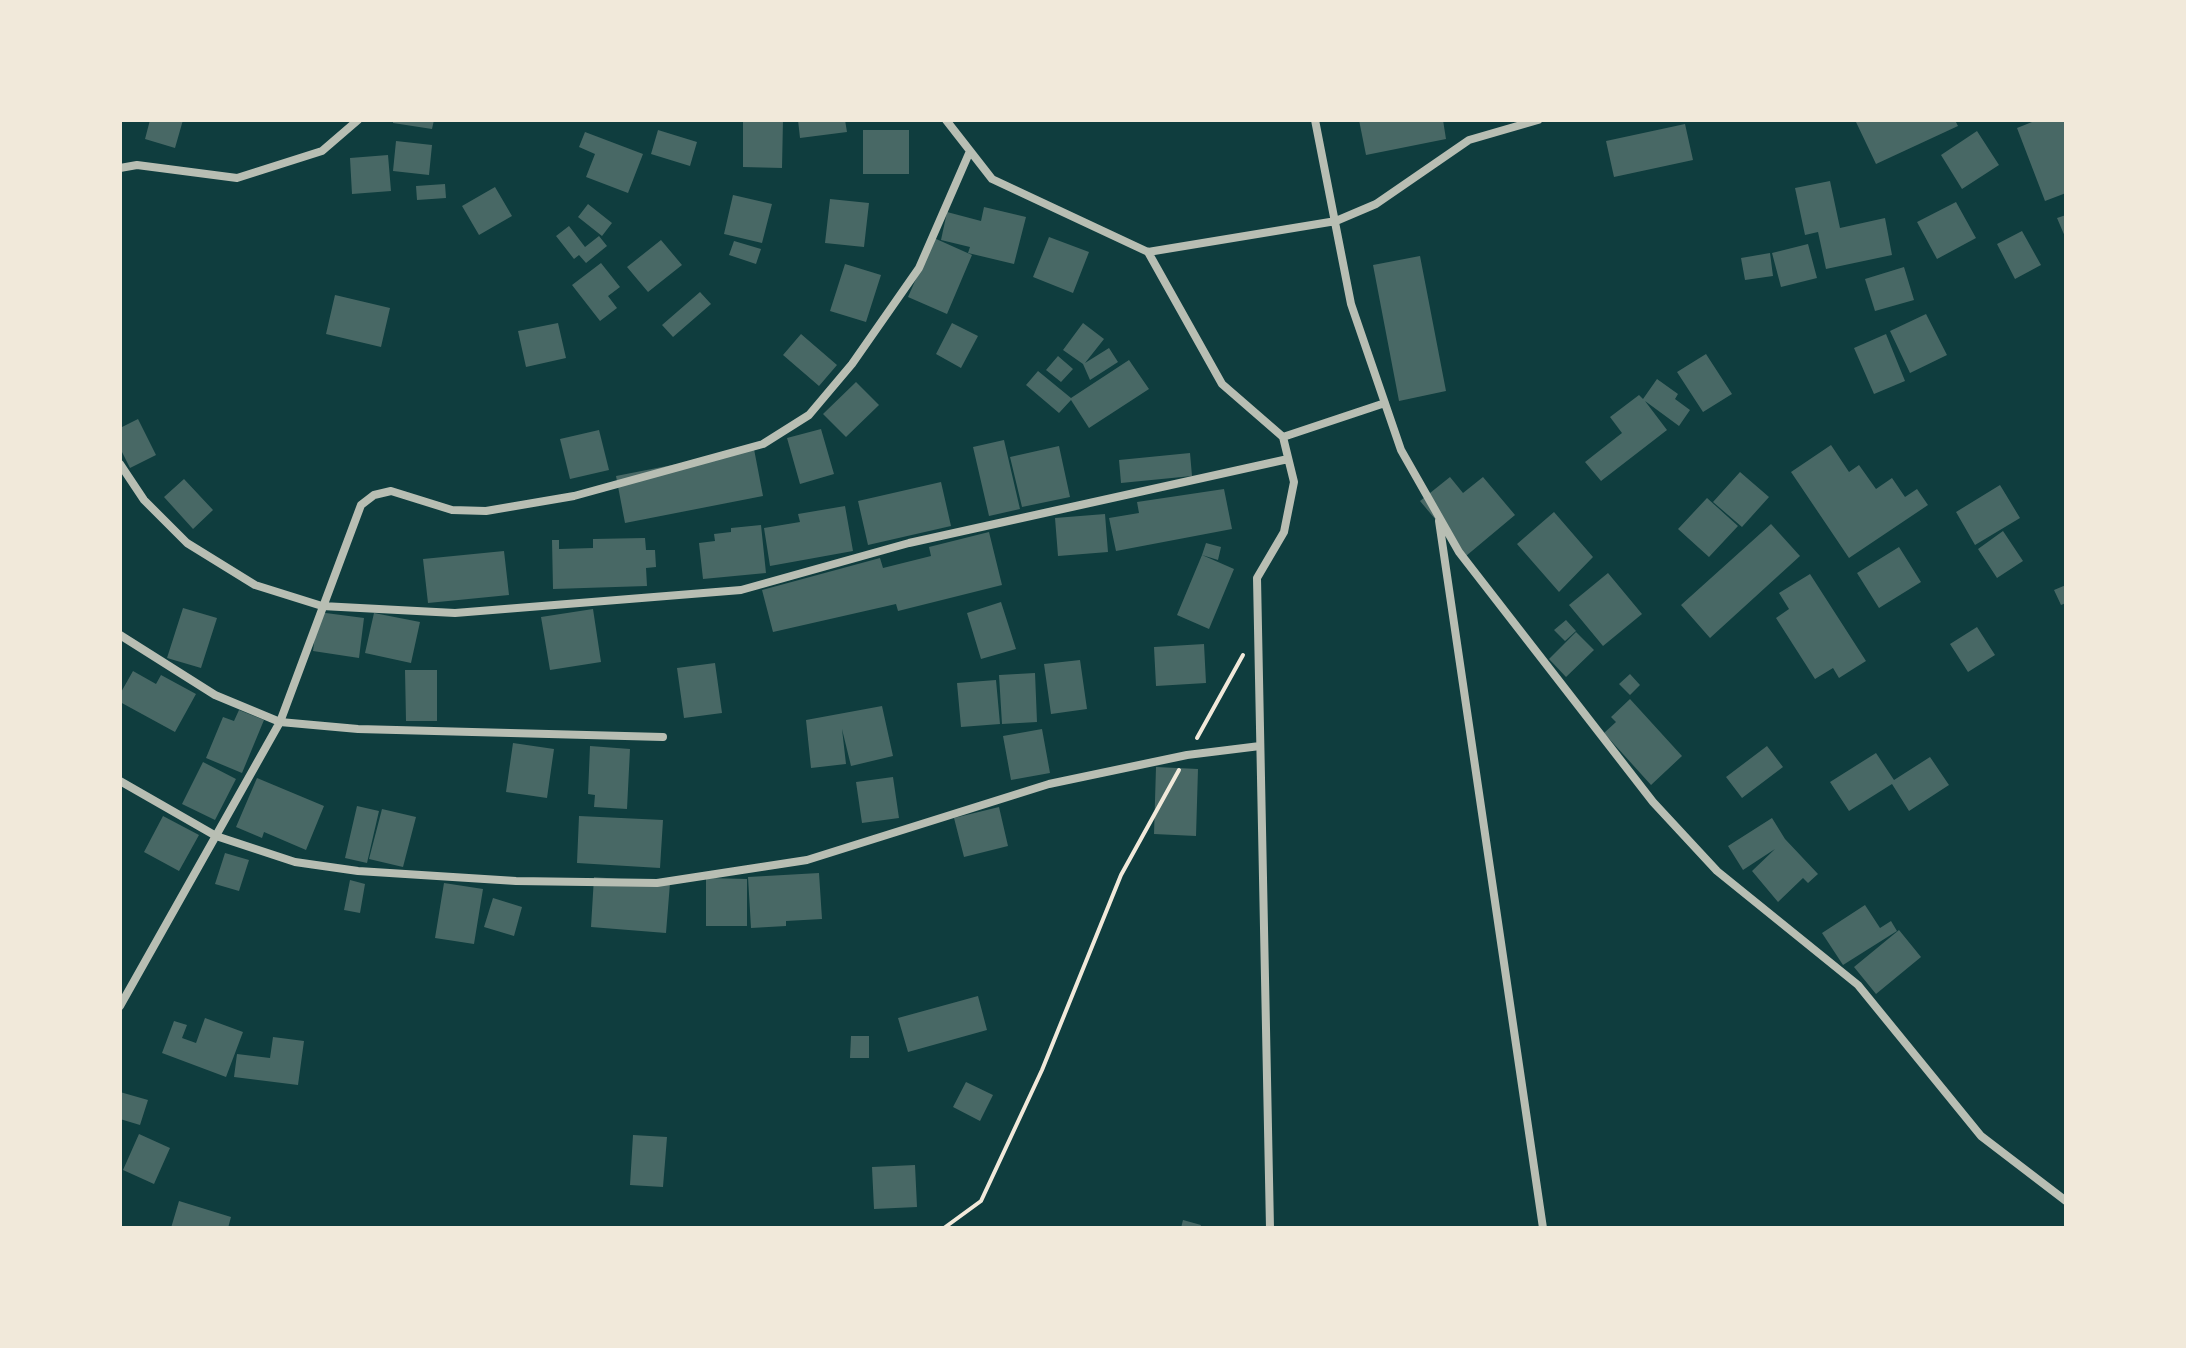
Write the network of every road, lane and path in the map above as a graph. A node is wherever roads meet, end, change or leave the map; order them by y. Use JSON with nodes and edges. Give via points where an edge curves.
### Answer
{"nodes":[{"id":1,"x":358,"y":120,"type":"edge"},
{"id":2,"x":946,"y":120,"type":"edge"},
{"id":3,"x":1315,"y":120,"type":"edge"},
{"id":4,"x":1538,"y":120,"type":"edge"},
{"id":5,"x":970,"y":151,"type":"junction"},
{"id":6,"x":120,"y":168,"type":"edge"},
{"id":7,"x":1336,"y":221,"type":"junction"},
{"id":8,"x":1148,"y":252,"type":"junction"},
{"id":9,"x":1385,"y":403,"type":"junction"},
{"id":10,"x":1283,"y":437,"type":"junction"},
{"id":11,"x":1288,"y":459,"type":"junction"},
{"id":12,"x":120,"y":464,"type":"edge"},
{"id":13,"x":1438,"y":516,"type":"junction"},
{"id":14,"x":322,"y":606,"type":"junction"},
{"id":15,"x":120,"y":635,"type":"edge"},
{"id":16,"x":1244,"y":654,"type":"dead end"},
{"id":17,"x":280,"y":722,"type":"junction"},
{"id":18,"x":663,"y":737,"type":"dead end"},
{"id":19,"x":1260,"y":746,"type":"junction"},
{"id":20,"x":1187,"y":755,"type":"junction"},
{"id":21,"x":120,"y":781,"type":"edge"},
{"id":22,"x":216,"y":836,"type":"junction"},
{"id":23,"x":120,"y":1006,"type":"edge"},
{"id":24,"x":2066,"y":1201,"type":"edge"},
{"id":25,"x":944,"y":1228,"type":"edge"},
{"id":26,"x":1270,"y":1228,"type":"edge"},
{"id":27,"x":1543,"y":1228,"type":"edge"}],
"edges":[{"from":1,"to":6,"type":"street","via":[[322,151],[237,178],[137,165]]},
{"from":2,"to":5,"type":"street"},
{"from":3,"to":7,"type":"street"},
{"from":4,"to":7,"type":"street","via":[[1469,140],[1376,204]]},
{"from":5,"to":8,"type":"street","via":[[992,179]]},
{"from":5,"to":14,"type":"street","via":[[919,268],[809,415],[763,444],[574,496],[486,511],[452,510],[391,491],[374,495],[354,516]]},
{"from":7,"to":8,"type":"street"},
{"from":7,"to":9,"type":"street","via":[[1351,304]]},
{"from":8,"to":10,"type":"street","via":[[1222,384]]},
{"from":9,"to":10,"type":"street"},
{"from":9,"to":13,"type":"street","via":[[1401,450]]},
{"from":10,"to":11,"type":"street"},
{"from":11,"to":14,"type":"street","via":[[909,543],[741,590],[455,613]]},
{"from":11,"to":19,"type":"street","via":[[1294,482],[1284,532],[1257,578]]},
{"from":12,"to":14,"type":"street","via":[[144,500],[187,543],[255,585]]},
{"from":13,"to":24,"type":"street","via":[[1459,552],[1653,802],[1717,871],[1858,985],[1981,1136]]},
{"from":13,"to":27,"type":"street"},
{"from":14,"to":17,"type":"street"},
{"from":15,"to":17,"type":"street","via":[[215,695]]},
{"from":16,"to":20,"type":"path"},
{"from":17,"to":18,"type":"street"},
{"from":17,"to":22,"type":"street"},
{"from":19,"to":20,"type":"street"},
{"from":19,"to":26,"type":"street"},
{"from":20,"to":22,"type":"street","via":[[1049,784],[807,860],[657,883],[358,871],[295,862]]},
{"from":20,"to":25,"type":"path","via":[[1121,875],[1042,1070],[981,1201]]},
{"from":21,"to":22,"type":"street"},
{"from":22,"to":23,"type":"street"}]}
